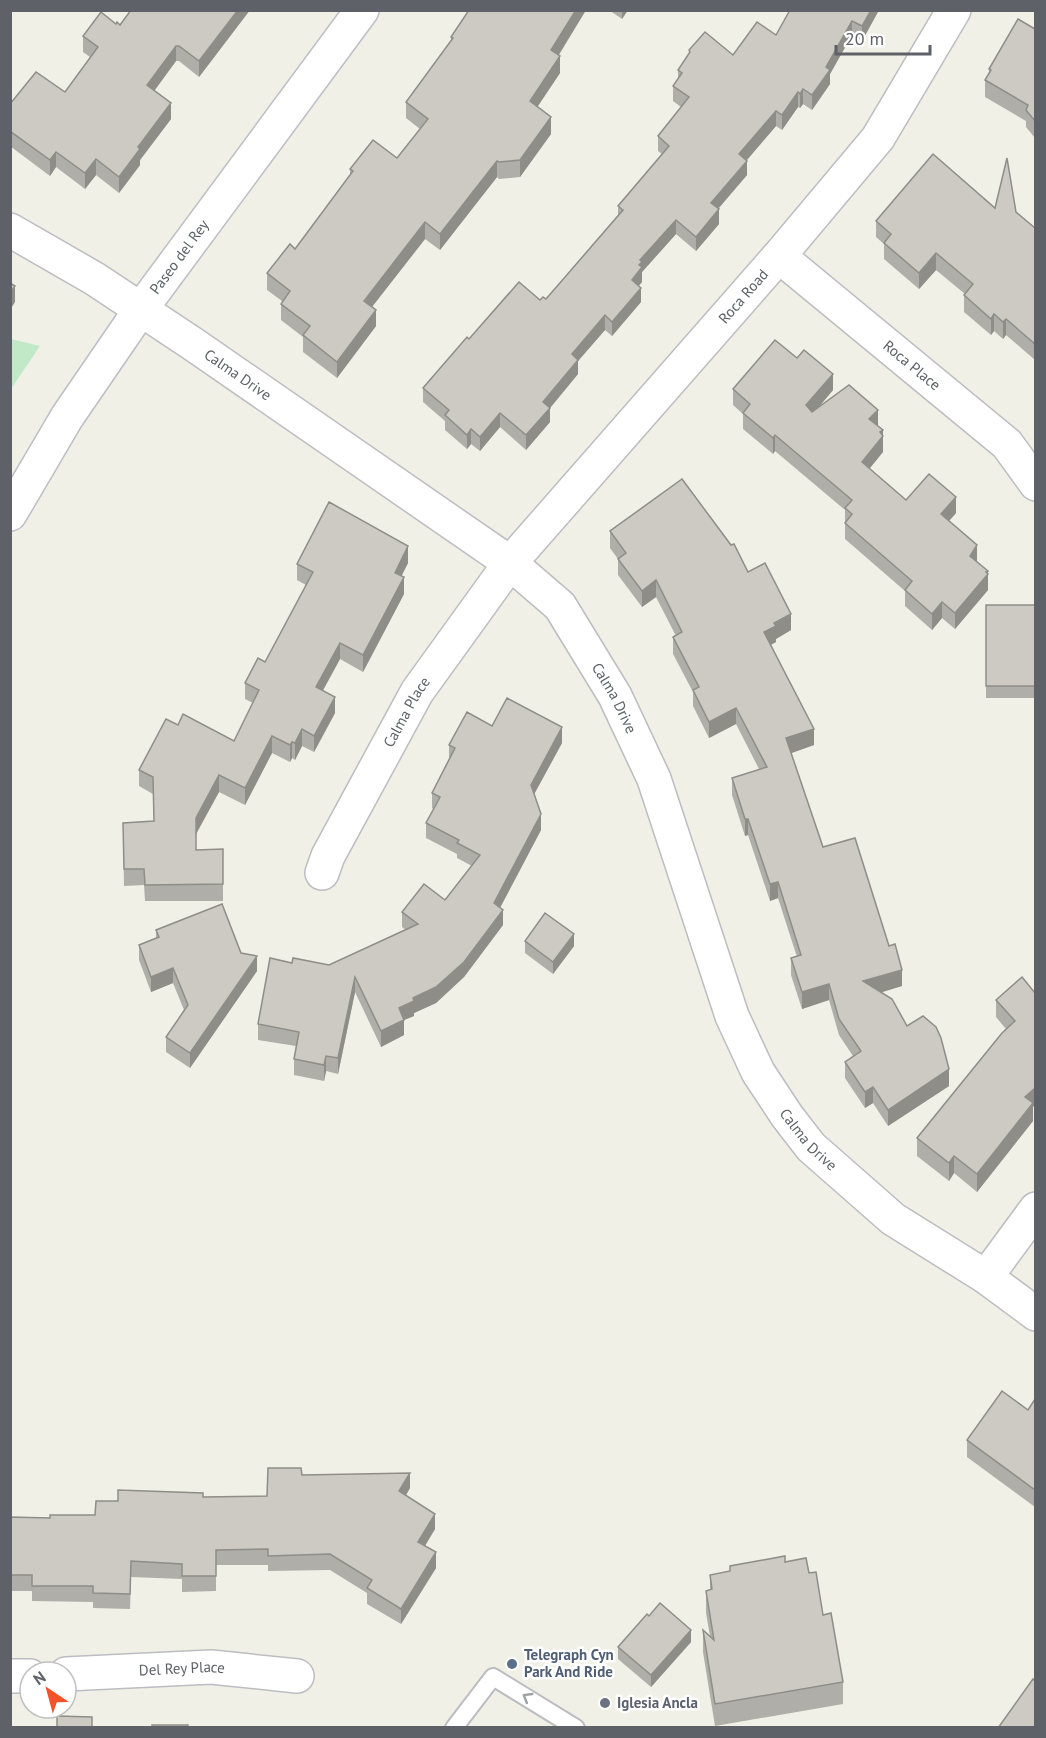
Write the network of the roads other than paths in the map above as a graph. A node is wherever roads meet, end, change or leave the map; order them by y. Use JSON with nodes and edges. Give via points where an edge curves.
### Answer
{"nodes":[{"id":1,"x":362,"y":10,"type":"edge"},
{"id":2,"x":954,"y":10,"type":"edge"},
{"id":3,"x":10,"y":230,"type":"edge"},
{"id":4,"x":779,"y":256,"type":"junction"},
{"id":5,"x":141,"y":309,"type":"junction"},
{"id":6,"x":1035,"y":484,"type":"edge"},
{"id":7,"x":10,"y":514,"type":"edge"},
{"id":8,"x":510,"y":563,"type":"junction"},
{"id":9,"x":322,"y":873,"type":"dead end"},
{"id":10,"x":1035,"y":1209,"type":"edge"},
{"id":11,"x":986,"y":1277,"type":"junction"},
{"id":12,"x":1035,"y":1314,"type":"edge"},
{"id":13,"x":78,"y":1673,"type":"edge"},
{"id":14,"x":297,"y":1676,"type":"dead end"},
{"id":15,"x":453,"y":1728,"type":"edge"},
{"id":16,"x":576,"y":1728,"type":"edge"}],
"edges":[{"from":1,"to":5,"type":"street","name":"Paseo del Rey"},
{"from":2,"to":4,"type":"street","name":"Roca Road","via":[[878,138]]},
{"from":3,"to":5,"type":"street","name":"Calma Drive"},
{"from":4,"to":6,"type":"street","name":"Roca Place","via":[[1007,444]]},
{"from":4,"to":8,"type":"street","name":"Roca Road"},
{"from":5,"to":7,"type":"street","name":"Paseo del Rey","via":[[67,417]]},
{"from":5,"to":8,"type":"street","name":"Calma Drive"},
{"from":8,"to":9,"type":"street","name":"Calma Place","via":[[417,692]]},
{"from":8,"to":11,"type":"street","name":"Calma Drive","via":[[560,606],[615,696],[654,779],[732,1016],[758,1072],[787,1116],[812,1147],[893,1219]]},
{"from":10,"to":11,"type":"street"},
{"from":11,"to":12,"type":"street","name":"Calma Drive"},
{"from":13,"to":14,"type":"street","name":"Del Rey Place","via":[[211,1667]]},
{"from":16,"to":15,"type":"lane","one_way":true,"via":[[493,1677]]}]}
